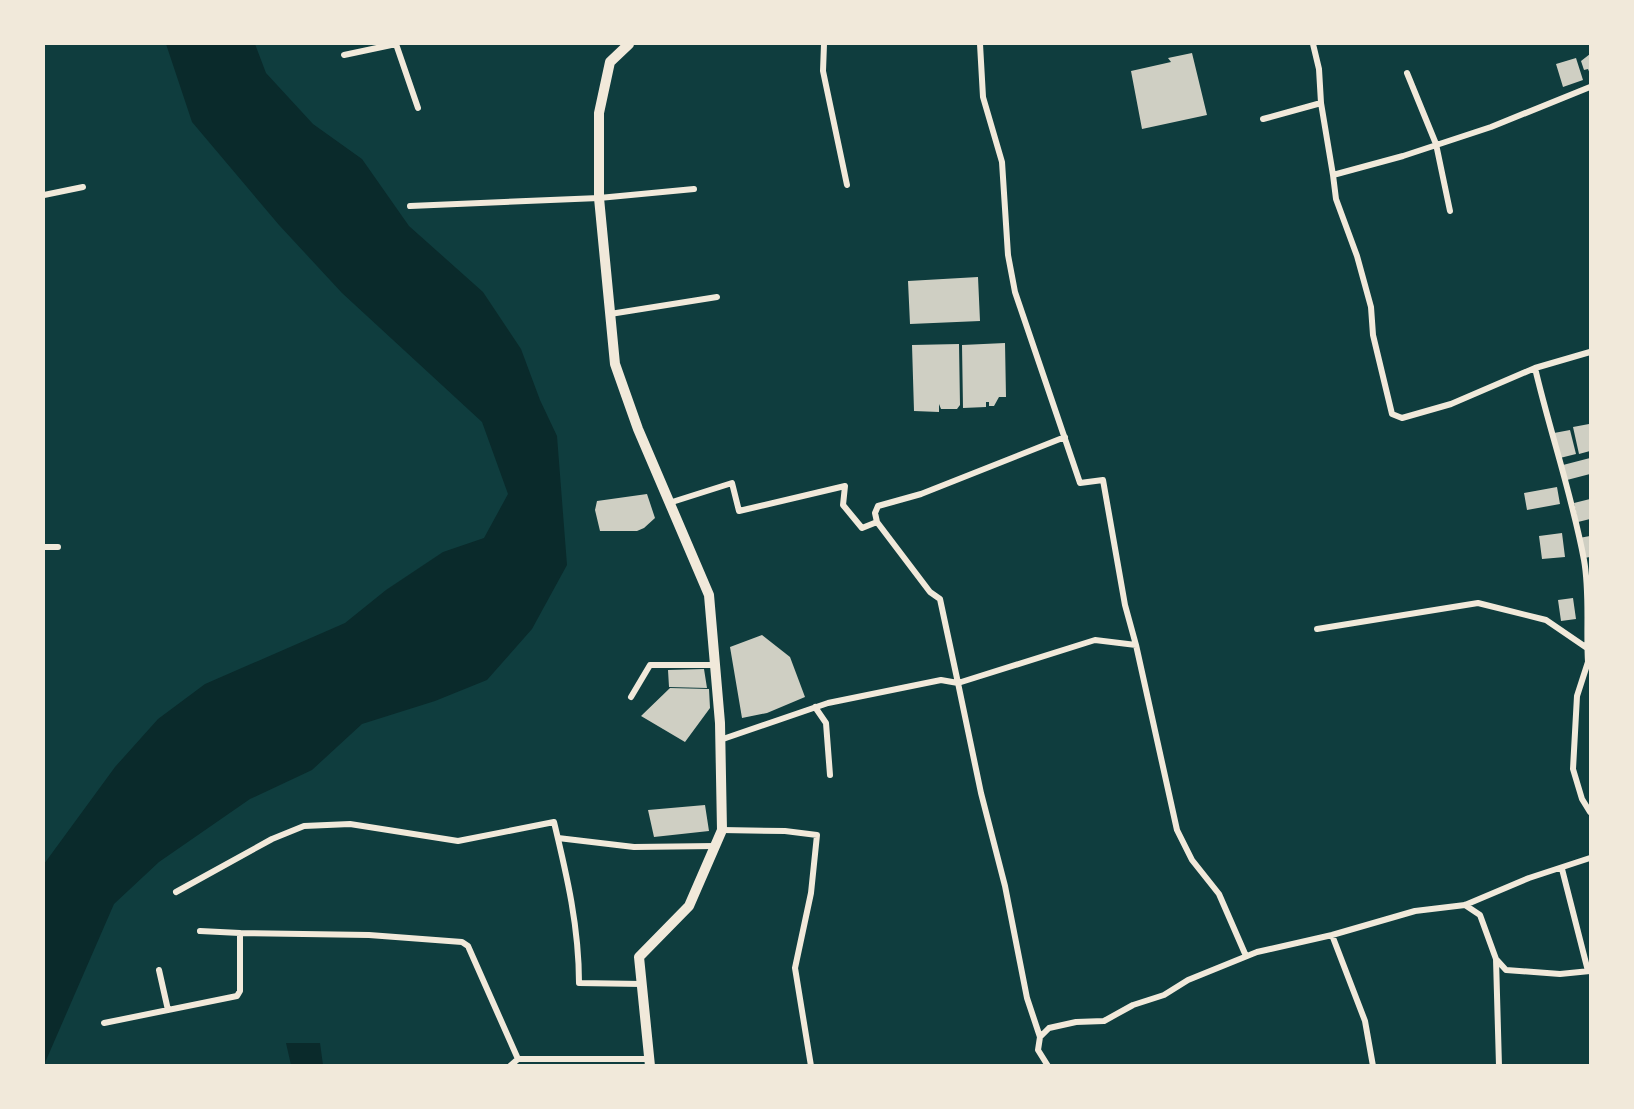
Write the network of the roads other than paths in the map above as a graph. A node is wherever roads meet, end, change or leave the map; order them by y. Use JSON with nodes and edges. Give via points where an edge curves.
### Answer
{"nodes":[{"id":1,"x":396,"y":44,"type":"edge"},
{"id":2,"x":629,"y":44,"type":"edge"},
{"id":3,"x":824,"y":44,"type":"edge"},
{"id":4,"x":980,"y":44,"type":"edge"},
{"id":5,"x":1313,"y":44,"type":"edge"},
{"id":6,"x":344,"y":55,"type":"dead end"},
{"id":7,"x":1407,"y":74,"type":"dead end"},
{"id":8,"x":1590,"y":87,"type":"edge"},
{"id":9,"x":1321,"y":103,"type":"junction"},
{"id":10,"x":418,"y":108,"type":"dead end"},
{"id":11,"x":1263,"y":119,"type":"dead end"},
{"id":12,"x":1436,"y":144,"type":"junction"},
{"id":13,"x":1333,"y":175,"type":"junction"},
{"id":14,"x":847,"y":185,"type":"dead end"},
{"id":15,"x":83,"y":187,"type":"dead end"},
{"id":16,"x":694,"y":189,"type":"dead end"},
{"id":17,"x":44,"y":195,"type":"edge"},
{"id":18,"x":599,"y":198,"type":"junction"},
{"id":19,"x":410,"y":206,"type":"dead end"},
{"id":20,"x":1450,"y":211,"type":"dead end"},
{"id":21,"x":717,"y":297,"type":"dead end"},
{"id":22,"x":610,"y":314,"type":"junction"},
{"id":23,"x":1590,"y":352,"type":"edge"},
{"id":24,"x":1535,"y":368,"type":"junction"},
{"id":25,"x":1065,"y":436,"type":"junction"},
{"id":26,"x":669,"y":503,"type":"junction"},
{"id":27,"x":877,"y":522,"type":"junction"},
{"id":28,"x":44,"y":547,"type":"edge"},
{"id":29,"x":58,"y":547,"type":"dead end"},
{"id":30,"x":1317,"y":629,"type":"dead end"},
{"id":31,"x":1136,"y":645,"type":"junction"},
{"id":32,"x":1587,"y":648,"type":"junction"},
{"id":33,"x":1589,"y":662,"type":"edge"},
{"id":34,"x":715,"y":665,"type":"junction"},
{"id":35,"x":958,"y":683,"type":"junction"},
{"id":36,"x":631,"y":697,"type":"dead end"},
{"id":37,"x":815,"y":707,"type":"junction"},
{"id":38,"x":720,"y":740,"type":"junction"},
{"id":39,"x":830,"y":775,"type":"dead end"},
{"id":40,"x":1590,"y":812,"type":"edge"},
{"id":41,"x":722,"y":830,"type":"junction"},
{"id":42,"x":558,"y":838,"type":"junction"},
{"id":43,"x":715,"y":846,"type":"junction"},
{"id":44,"x":1590,"y":858,"type":"edge"},
{"id":45,"x":1562,"y":869,"type":"junction"},
{"id":46,"x":176,"y":892,"type":"dead end"},
{"id":47,"x":1465,"y":904,"type":"junction"},
{"id":48,"x":200,"y":931,"type":"dead end"},
{"id":49,"x":240,"y":933,"type":"junction"},
{"id":50,"x":1332,"y":935,"type":"junction"},
{"id":51,"x":1246,"y":956,"type":"junction"},
{"id":52,"x":1496,"y":959,"type":"junction"},
{"id":53,"x":159,"y":970,"type":"dead end"},
{"id":54,"x":1589,"y":971,"type":"edge"},
{"id":55,"x":642,"y":984,"type":"junction"},
{"id":56,"x":168,"y":1010,"type":"junction"},
{"id":57,"x":104,"y":1023,"type":"dead end"},
{"id":58,"x":1040,"y":1037,"type":"junction"},
{"id":59,"x":518,"y":1059,"type":"junction"},
{"id":60,"x":650,"y":1062,"type":"edge"},
{"id":61,"x":510,"y":1065,"type":"edge"},
{"id":62,"x":811,"y":1065,"type":"edge"},
{"id":63,"x":1048,"y":1065,"type":"edge"},
{"id":64,"x":1373,"y":1065,"type":"edge"},
{"id":65,"x":1499,"y":1065,"type":"edge"}],
"edges":[{"from":1,"to":6,"type":"street"},
{"from":1,"to":10,"type":"street"},
{"from":2,"to":18,"type":"street","via":[[610,62],[599,113]]},
{"from":3,"to":14,"type":"street","via":[[823,72]]},
{"from":4,"to":25,"type":"street","via":[[983,97],[1002,162],[1008,255],[1015,292]]},
{"from":5,"to":9,"type":"street"},
{"from":7,"to":12,"type":"street"},
{"from":8,"to":12,"type":"street","via":[[1491,127]]},
{"from":9,"to":11,"type":"street"},
{"from":9,"to":13,"type":"street"},
{"from":12,"to":13,"type":"street"},
{"from":12,"to":20,"type":"street"},
{"from":13,"to":24,"type":"street","via":[[1336,199],[1358,256],[1371,307],[1373,335],[1392,414],[1402,418],[1451,404]]},
{"from":15,"to":17,"type":"street"},
{"from":16,"to":18,"type":"street"},
{"from":18,"to":19,"type":"street"},
{"from":18,"to":22,"type":"street"},
{"from":21,"to":22,"type":"street"},
{"from":22,"to":26,"type":"street","via":[[615,364]]},
{"from":23,"to":24,"type":"street"},
{"from":24,"to":32,"type":"street","via":[[1552,442],[1568,487],[1584,563]]},
{"from":25,"to":27,"type":"street","via":[[921,494],[878,506]]},
{"from":25,"to":31,"type":"street","via":[[1080,483],[1102,480]]},
{"from":26,"to":27,"type":"street","via":[[732,483],[739,511],[845,486],[843,505],[862,528]]},
{"from":26,"to":34,"type":"street","via":[[709,595]]},
{"from":27,"to":35,"type":"street","via":[[930,592],[940,599]]},
{"from":28,"to":29,"type":"street"},
{"from":30,"to":32,"type":"street","via":[[1478,603],[1546,620]]},
{"from":31,"to":35,"type":"street","via":[[1095,640]]},
{"from":31,"to":51,"type":"street","via":[[1177,830],[1192,860],[1219,894]]},
{"from":32,"to":33,"type":"street"},
{"from":33,"to":40,"type":"street","via":[[1577,696],[1573,769],[1582,800]]},
{"from":34,"to":36,"type":"street","via":[[650,665]]},
{"from":34,"to":38,"type":"street"},
{"from":35,"to":37,"type":"street","via":[[941,680],[885,689]]},
{"from":35,"to":58,"type":"street","via":[[1027,998]]},
{"from":37,"to":38,"type":"street"},
{"from":37,"to":39,"type":"street","via":[[826,723]]},
{"from":38,"to":41,"type":"street"},
{"from":41,"to":43,"type":"street"},
{"from":41,"to":62,"type":"street","via":[[817,835],[811,893],[795,968]]},
{"from":42,"to":43,"type":"street","via":[[634,847]]},
{"from":42,"to":46,"type":"street","via":[[554,822],[459,841],[350,824],[315,824],[272,839]]},
{"from":42,"to":55,"type":"street","via":[[577,925],[579,983]]},
{"from":43,"to":55,"type":"street","via":[[689,906],[639,957]]},
{"from":44,"to":45,"type":"street"},
{"from":45,"to":47,"type":"street"},
{"from":45,"to":54,"type":"street"},
{"from":47,"to":50,"type":"street","via":[[1415,911]]},
{"from":47,"to":52,"type":"street","via":[[1480,915]]},
{"from":48,"to":49,"type":"street"},
{"from":49,"to":56,"type":"street","via":[[239,994]]},
{"from":49,"to":59,"type":"street","via":[[369,935],[465,943]]},
{"from":50,"to":51,"type":"street"},
{"from":50,"to":64,"type":"street","via":[[1365,1021]]},
{"from":51,"to":58,"type":"street","via":[[1104,1021],[1049,1028]]},
{"from":52,"to":54,"type":"street","via":[[1506,970],[1560,974]]},
{"from":52,"to":65,"type":"street"},
{"from":53,"to":56,"type":"street"},
{"from":55,"to":60,"type":"street"},
{"from":56,"to":57,"type":"street"},
{"from":58,"to":63,"type":"street","via":[[1038,1050]]},
{"from":59,"to":60,"type":"street"},
{"from":59,"to":61,"type":"street"}]}
